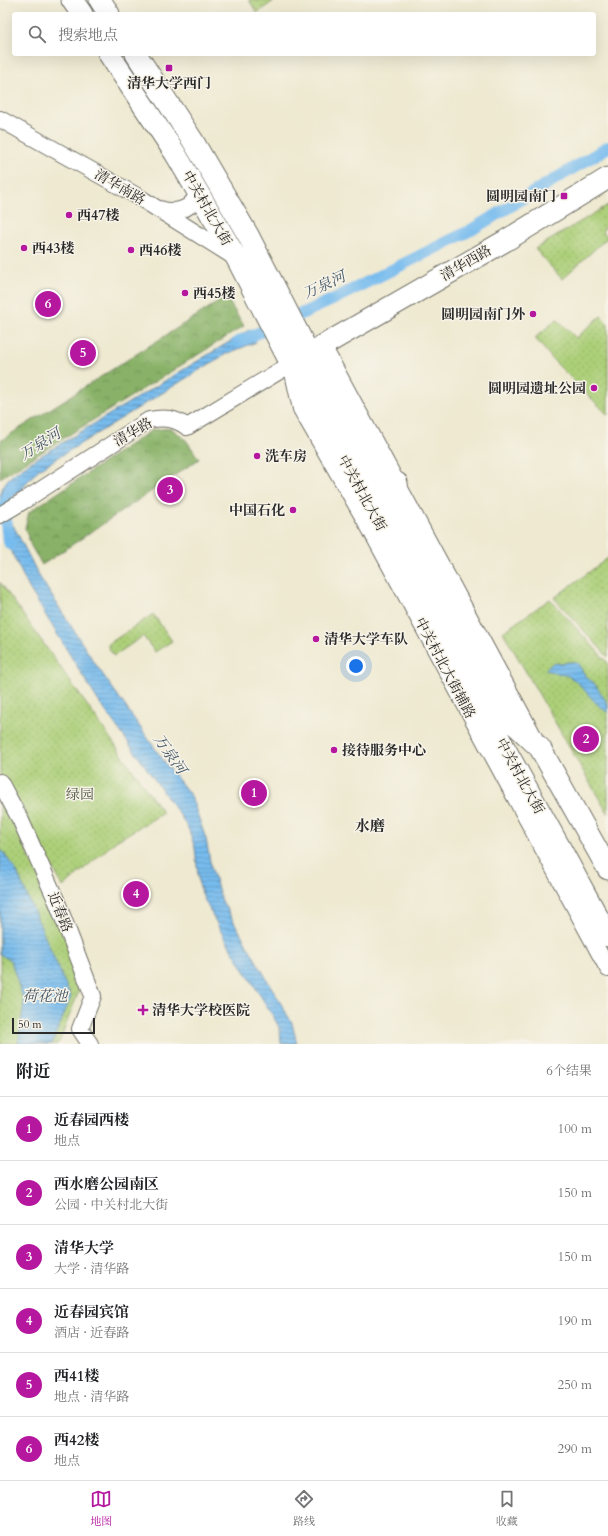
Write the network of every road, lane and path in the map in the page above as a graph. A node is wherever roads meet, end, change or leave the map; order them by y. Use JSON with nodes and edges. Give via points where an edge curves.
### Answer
{"nodes":[{"id":1,"x":72,"y":0,"type":"edge"},
{"id":2,"x":100,"y":0,"type":"edge"},
{"id":3,"x":81,"y":12,"type":"edge"},
{"id":4,"x":108,"y":12,"type":"edge"},
{"id":5,"x":110,"y":56,"type":"edge"},
{"id":6,"x":137,"y":56,"type":"edge"},
{"id":7,"x":0,"y":119,"type":"edge"},
{"id":8,"x":608,"y":178,"type":"edge"},
{"id":9,"x":197,"y":191,"type":"junction"},
{"id":10,"x":157,"y":208,"type":"junction"},
{"id":11,"x":237,"y":259,"type":"junction"},
{"id":12,"x":316,"y":350,"type":"junction"},
{"id":13,"x":291,"y":364,"type":"junction"},
{"id":14,"x":397,"y":483,"type":"junction"},
{"id":15,"x":0,"y":515,"type":"edge"},
{"id":16,"x":400,"y":523,"type":"junction"},
{"id":17,"x":540,"y":748,"type":"junction"},
{"id":18,"x":0,"y":782,"type":"edge"},
{"id":19,"x":608,"y":869,"type":"edge"},
{"id":20,"x":608,"y":936,"type":"edge"},
{"id":21,"x":608,"y":969,"type":"edge"},
{"id":22,"x":90,"y":1044,"type":"edge"}],
"edges":[{"from":1,"to":3,"type":"main road"},
{"from":2,"to":4,"type":"main road"},
{"from":5,"to":9,"type":"main road","name":"中关村北大街","via":[[175,153]]},
{"from":6,"to":12,"type":"main road","name":"中关村北大街","via":[[197,148],[248,235],[296,329]]},
{"from":7,"to":10,"type":"street","name":"清华南路"},
{"from":8,"to":12,"type":"main road","name":"清华西路","via":[[505,241]]},
{"from":9,"to":10,"type":"street","via":[[197,196],[188,207],[167,212]]},
{"from":9,"to":11,"type":"main road","name":"中关村北大街"},
{"from":10,"to":11,"type":"street","name":"清华南路"},
{"from":11,"to":13,"type":"main road","name":"中关村北大街"},
{"from":12,"to":13,"type":"main road","name":"清华西路"},
{"from":12,"to":14,"type":"street"},
{"from":12,"to":16,"type":"main road","name":"中关村北大街"},
{"from":13,"to":15,"type":"street","name":"清华路","via":[[187,427],[170,418],[149,420]]},
{"from":13,"to":20,"type":"main road","name":"中关村北大街"},
{"from":13,"to":21,"type":"street","name":"中关村北大街辅路","via":[[301,409],[369,527]]},
{"from":14,"to":16,"type":"main road"},
{"from":14,"to":17,"type":"street"},
{"from":16,"to":17,"type":"main road","name":"中关村北大街","via":[[506,716]]},
{"from":17,"to":19,"type":"main road","name":"中关村北大街"},
{"from":18,"to":22,"type":"street","name":"近春路","via":[[21,821],[57,902],[93,996],[80,1029]]}]}
